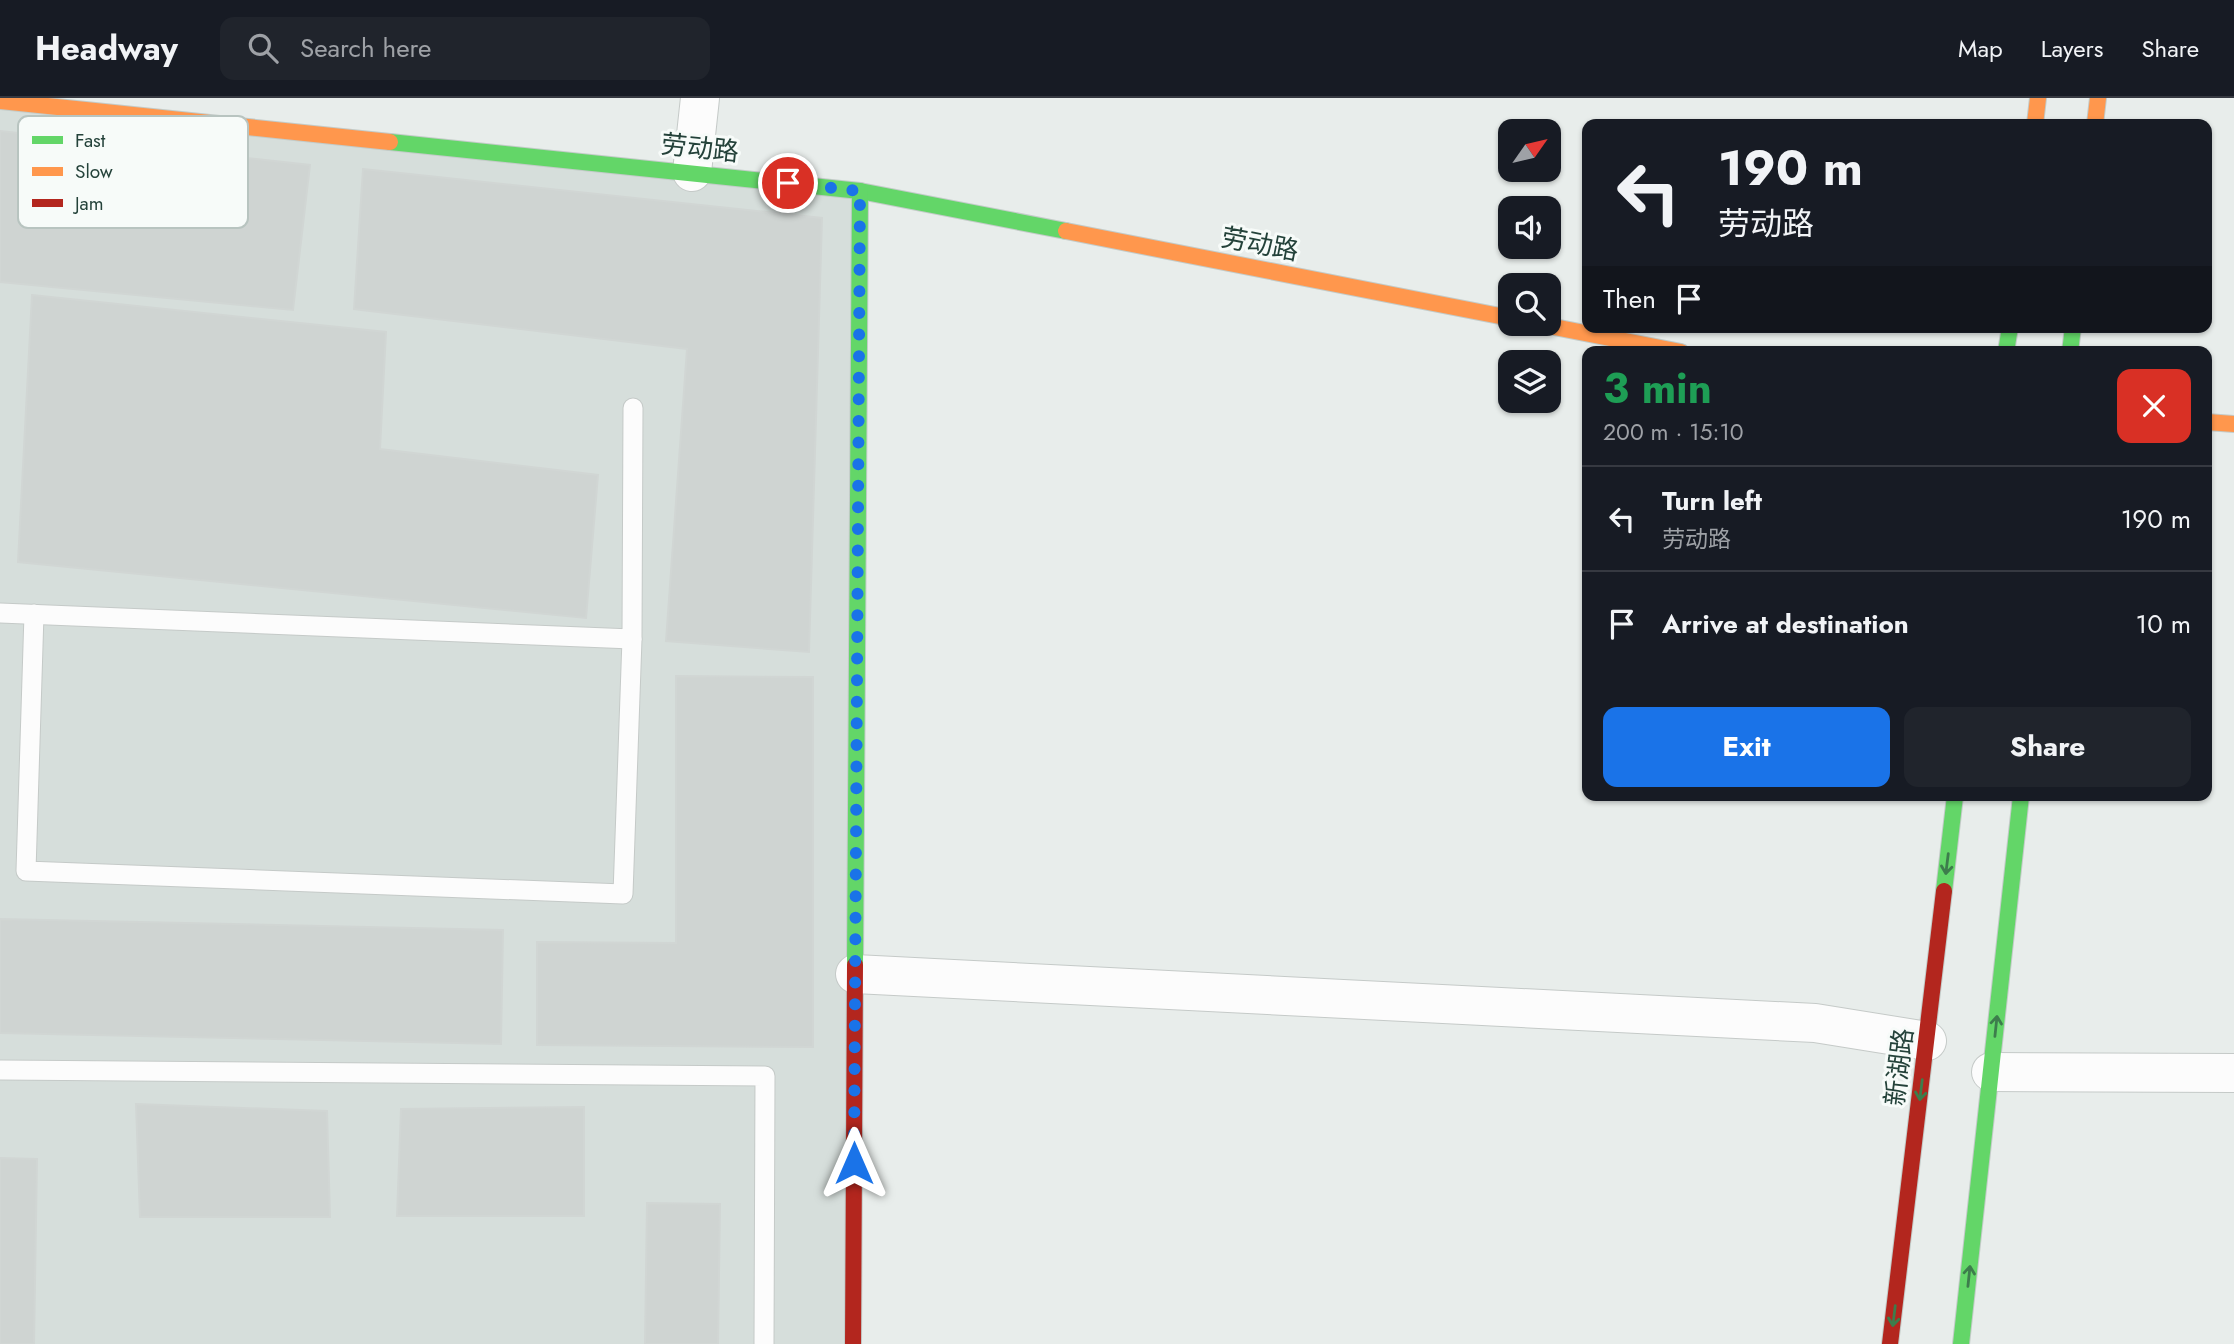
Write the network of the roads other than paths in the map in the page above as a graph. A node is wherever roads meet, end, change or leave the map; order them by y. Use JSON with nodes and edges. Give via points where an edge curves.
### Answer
{"nodes":[{"id":1,"x":700,"y":98,"type":"edge"},
{"id":2,"x":2038,"y":98,"type":"edge"},
{"id":3,"x":2098,"y":98,"type":"edge"},
{"id":4,"x":0,"y":101,"type":"edge"},
{"id":5,"x":146,"y":116,"type":"edge"},
{"id":6,"x":2036,"y":119,"type":"edge"},
{"id":7,"x":2096,"y":119,"type":"edge"},
{"id":8,"x":248,"y":126,"type":"edge"},
{"id":9,"x":692,"y":172,"type":"junction"},
{"id":10,"x":860,"y":191,"type":"junction"},
{"id":11,"x":1498,"y":316,"type":"edge"},
{"id":12,"x":1561,"y":328,"type":"edge"},
{"id":13,"x":1582,"y":332,"type":"edge"},
{"id":14,"x":1585,"y":333,"type":"edge"},
{"id":15,"x":1651,"y":346,"type":"edge"},
{"id":16,"x":633,"y":408,"type":"dead end"},
{"id":17,"x":2212,"y":422,"type":"edge"},
{"id":18,"x":2234,"y":424,"type":"edge"},
{"id":19,"x":0,"y":613,"type":"edge"},
{"id":20,"x":34,"y":614,"type":"junction"},
{"id":21,"x":632,"y":639,"type":"junction"},
{"id":22,"x":1954,"y":801,"type":"edge"},
{"id":23,"x":2020,"y":801,"type":"edge"},
{"id":24,"x":855,"y":974,"type":"junction"},
{"id":25,"x":1927,"y":1041,"type":"junction"},
{"id":26,"x":0,"y":1070,"type":"edge"},
{"id":27,"x":1991,"y":1072,"type":"junction"},
{"id":28,"x":2234,"y":1073,"type":"edge"},
{"id":29,"x":764,"y":1344,"type":"edge"},
{"id":30,"x":853,"y":1344,"type":"edge"},
{"id":31,"x":1890,"y":1344,"type":"edge"},
{"id":32,"x":1961,"y":1344,"type":"edge"}],
"edges":[{"from":1,"to":9,"type":"street"},
{"from":2,"to":6,"type":"street"},
{"from":3,"to":7,"type":"street"},
{"from":4,"to":5,"type":"street","name":"劳动路"},
{"from":8,"to":9,"type":"street","name":"劳动路"},
{"from":9,"to":10,"type":"street","name":"劳动路"},
{"from":10,"to":11,"type":"street","name":"劳动路"},
{"from":10,"to":24,"type":"street"},
{"from":12,"to":13,"type":"street"},
{"from":14,"to":15,"type":"street"},
{"from":16,"to":21,"type":"lane"},
{"from":17,"to":18,"type":"street"},
{"from":19,"to":20,"type":"lane"},
{"from":20,"to":21,"type":"lane"},
{"from":20,"to":21,"type":"lane","via":[[26,871],[623,894]]},
{"from":22,"to":25,"type":"street","name":"新湖路","one_way":true},
{"from":27,"to":23,"type":"street","one_way":true},
{"from":24,"to":25,"type":"street","via":[[1815,1023]]},
{"from":24,"to":30,"type":"street"},
{"from":25,"to":31,"type":"street","name":"新湖路","one_way":true},
{"from":26,"to":29,"type":"lane","via":[[765,1076]]},
{"from":27,"to":28,"type":"street"},
{"from":32,"to":27,"type":"street","one_way":true}]}
